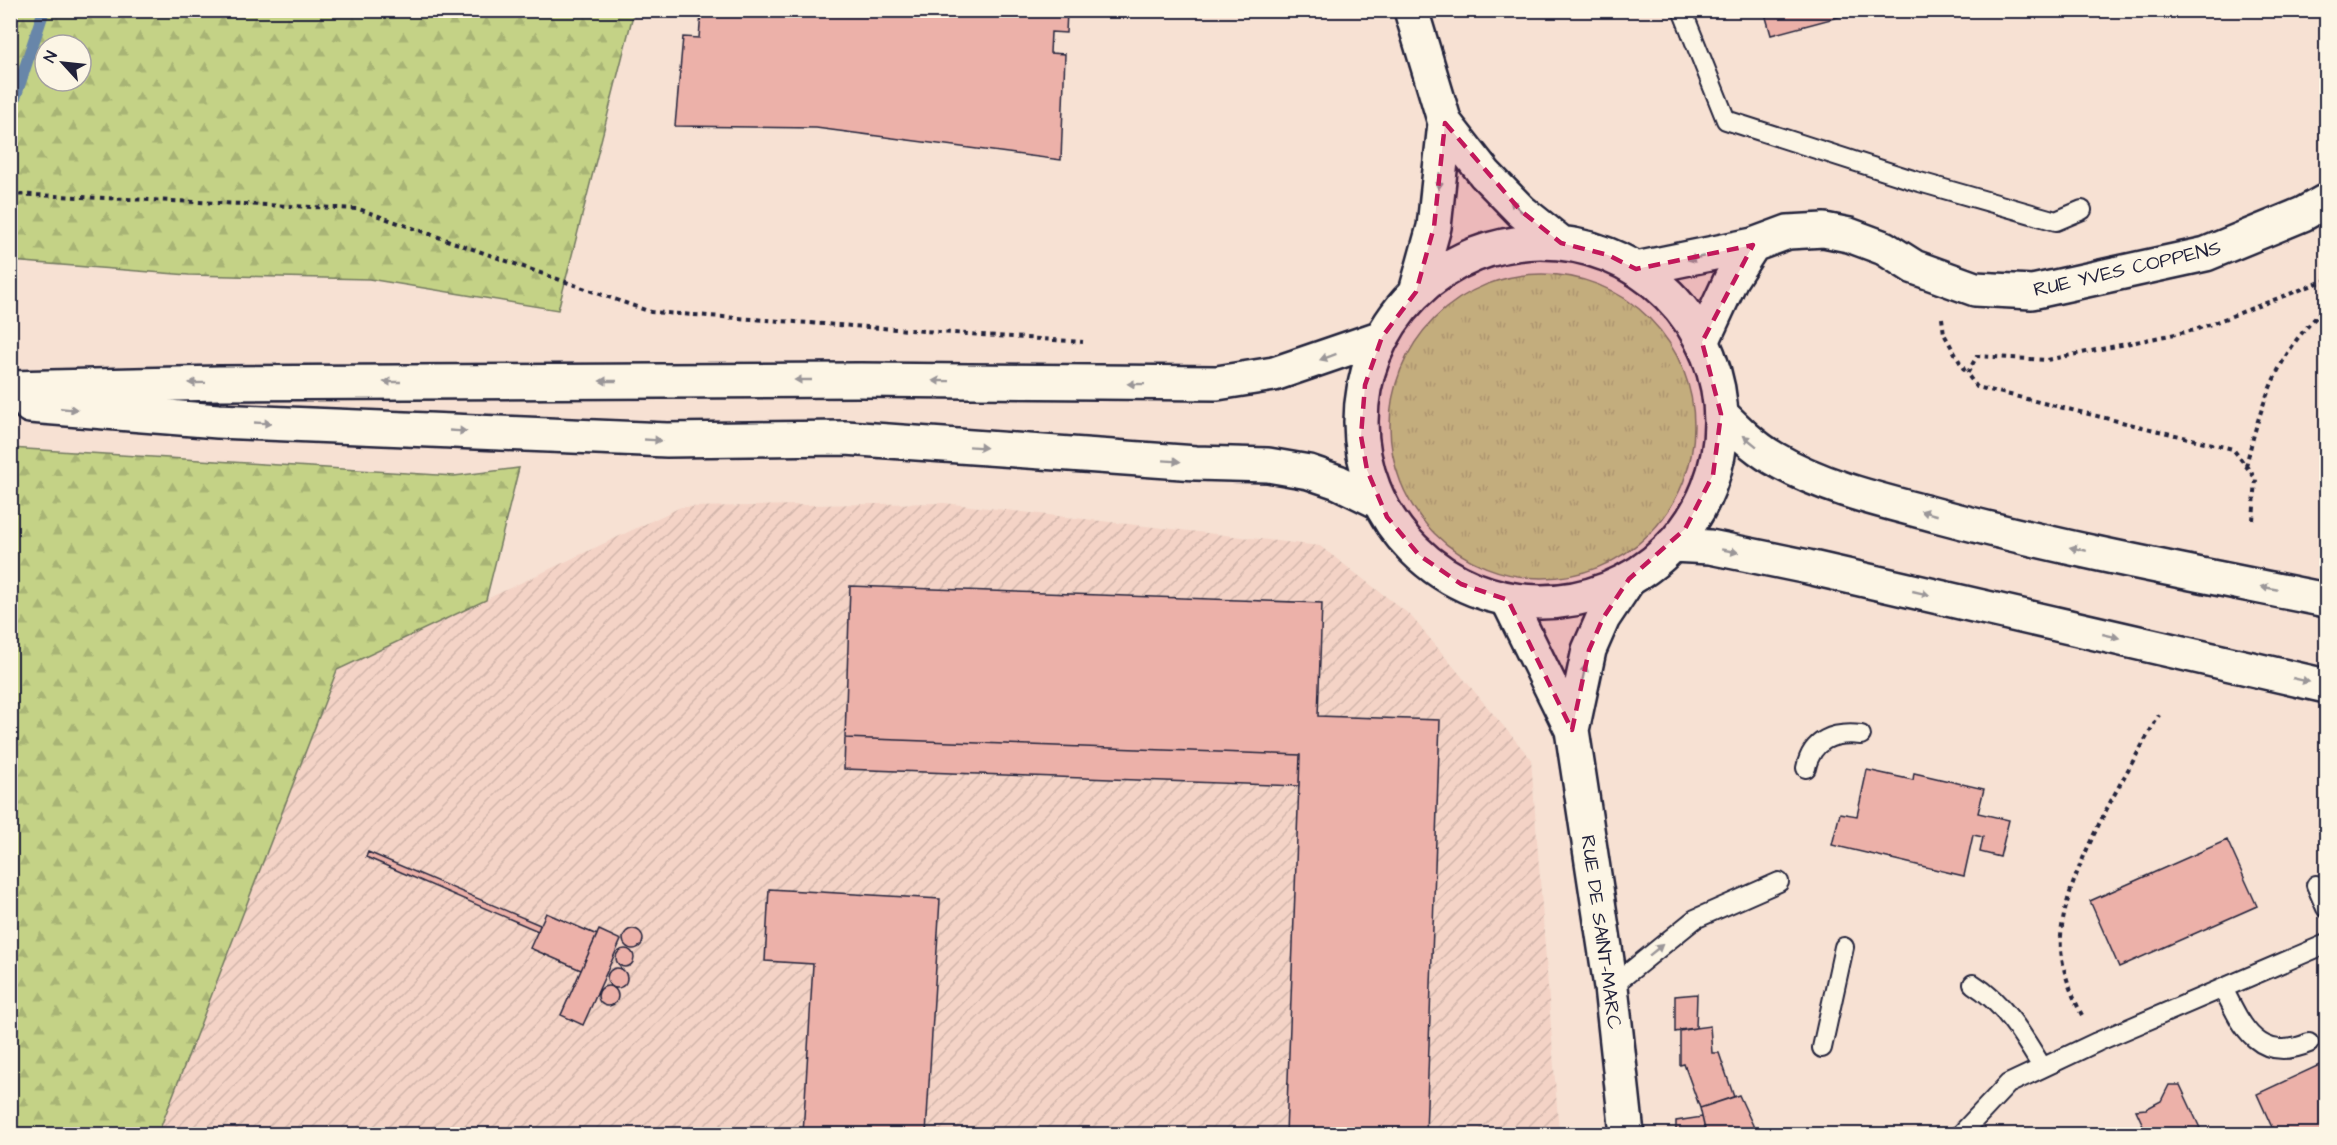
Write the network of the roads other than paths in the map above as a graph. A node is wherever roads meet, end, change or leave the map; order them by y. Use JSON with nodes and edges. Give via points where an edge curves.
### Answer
{"nodes":[{"id":1,"x":1412,"y":10,"type":"edge"},
{"id":2,"x":1682,"y":10,"type":"edge"},
{"id":3,"x":1445,"y":123,"type":"junction"},
{"id":4,"x":2326,"y":201,"type":"edge"},
{"id":5,"x":2082,"y":210,"type":"dead end"},
{"id":6,"x":1561,"y":243,"type":"junction"},
{"id":7,"x":1753,"y":245,"type":"junction"},
{"id":8,"x":1636,"y":269,"type":"junction"},
{"id":9,"x":1416,"y":292,"type":"junction"},
{"id":10,"x":1382,"y":337,"type":"junction"},
{"id":11,"x":1702,"y":342,"type":"junction"},
{"id":12,"x":10,"y":388,"type":"edge"},
{"id":13,"x":10,"y":404,"type":"edge"},
{"id":14,"x":1721,"y":414,"type":"junction"},
{"id":15,"x":1379,"y":502,"type":"junction"},
{"id":16,"x":1672,"y":545,"type":"junction"},
{"id":17,"x":1629,"y":579,"type":"junction"},
{"id":18,"x":1508,"y":600,"type":"junction"},
{"id":19,"x":2326,"y":600,"type":"edge"},
{"id":20,"x":2326,"y":686,"type":"edge"},
{"id":21,"x":1572,"y":730,"type":"junction"},
{"id":22,"x":1861,"y":735,"type":"dead end"},
{"id":23,"x":1806,"y":768,"type":"dead end"},
{"id":24,"x":1779,"y":882,"type":"dead end"},
{"id":25,"x":2316,"y":885,"type":"dead end"},
{"id":26,"x":2326,"y":908,"type":"edge"},
{"id":27,"x":2326,"y":944,"type":"edge"},
{"id":28,"x":1844,"y":947,"type":"dead end"},
{"id":29,"x":1973,"y":984,"type":"dead end"},
{"id":30,"x":1611,"y":987,"type":"junction"},
{"id":31,"x":2223,"y":988,"type":"junction"},
{"id":32,"x":2309,"y":1043,"type":"dead end"},
{"id":33,"x":1822,"y":1048,"type":"dead end"},
{"id":34,"x":2042,"y":1067,"type":"junction"},
{"id":35,"x":1627,"y":1134,"type":"edge"},
{"id":36,"x":1961,"y":1134,"type":"edge"}],
"edges":[{"from":1,"to":3,"type":"main road"},
{"from":2,"to":5,"type":"lane","via":[[1726,120],[2056,221]]},
{"from":6,"to":3,"type":"main road","one_way":true,"via":[[1521,211],[1485,174]]},
{"from":3,"to":9,"type":"main road","one_way":true,"via":[[1434,228]]},
{"from":4,"to":7,"type":"main road","name":"RUE YVES COPPENS","via":[[2206,254],[2032,292],[1975,290],[1914,267],[1884,248],[1849,234],[1824,230],[1788,232]]},
{"from":6,"to":8,"type":"main road","via":[[1600,252]]},
{"from":6,"to":9,"type":"main road","via":[[1526,243],[1484,252],[1444,270]]},
{"from":7,"to":8,"type":"main road","name":"RUE YVES COPPENS","one_way":true},
{"from":7,"to":11,"type":"main road","via":[[1731,279]]},
{"from":8,"to":11,"type":"main road","via":[[1667,294]]},
{"from":9,"to":10,"type":"main road"},
{"from":10,"to":12,"type":"main road","one_way":true,"via":[[1274,374],[1217,383],[838,380]]},
{"from":10,"to":15,"type":"main road","via":[[1365,385],[1361,419],[1367,470]]},
{"from":11,"to":14,"type":"main road","via":[[1713,369]]},
{"from":13,"to":15,"type":"main road","one_way":true,"via":[[218,421],[656,440],[846,438],[1268,465],[1318,475]]},
{"from":14,"to":16,"type":"main road","via":[[1713,475],[1696,512]]},
{"from":19,"to":14,"type":"main road","one_way":true,"via":[[1985,528],[1870,498],[1814,479],[1771,457]]},
{"from":15,"to":18,"type":"main road","via":[[1397,530],[1432,566],[1469,587]]},
{"from":16,"to":17,"type":"main road"},
{"from":16,"to":20,"type":"main road","one_way":true,"via":[[1710,548],[1808,567]]},
{"from":17,"to":18,"type":"main road","via":[[1571,600]]},
{"from":21,"to":17,"type":"main road","name":"RUE DE SAINT-MARC","one_way":true,"via":[[1589,650],[1603,618]]},
{"from":18,"to":21,"type":"main road","name":"RUE DE SAINT-MARC"},
{"from":21,"to":30,"type":"main road","name":"RUE DE SAINT-MARC"},
{"from":22,"to":23,"type":"lane","via":[[1834,736],[1819,743],[1809,754]]},
{"from":30,"to":24,"type":"lane","one_way":true,"via":[[1695,919]]},
{"from":25,"to":26,"type":"lane"},
{"from":27,"to":31,"type":"lane"},
{"from":28,"to":33,"type":"lane"},
{"from":29,"to":34,"type":"lane","via":[[2005,1013]]},
{"from":30,"to":35,"type":"main road","name":"RUE DE SAINT-MARC"},
{"from":31,"to":32,"type":"lane","via":[[2241,1025],[2254,1039],[2282,1050]]},
{"from":31,"to":34,"type":"lane"},
{"from":34,"to":36,"type":"lane","via":[[2008,1084]]}]}
